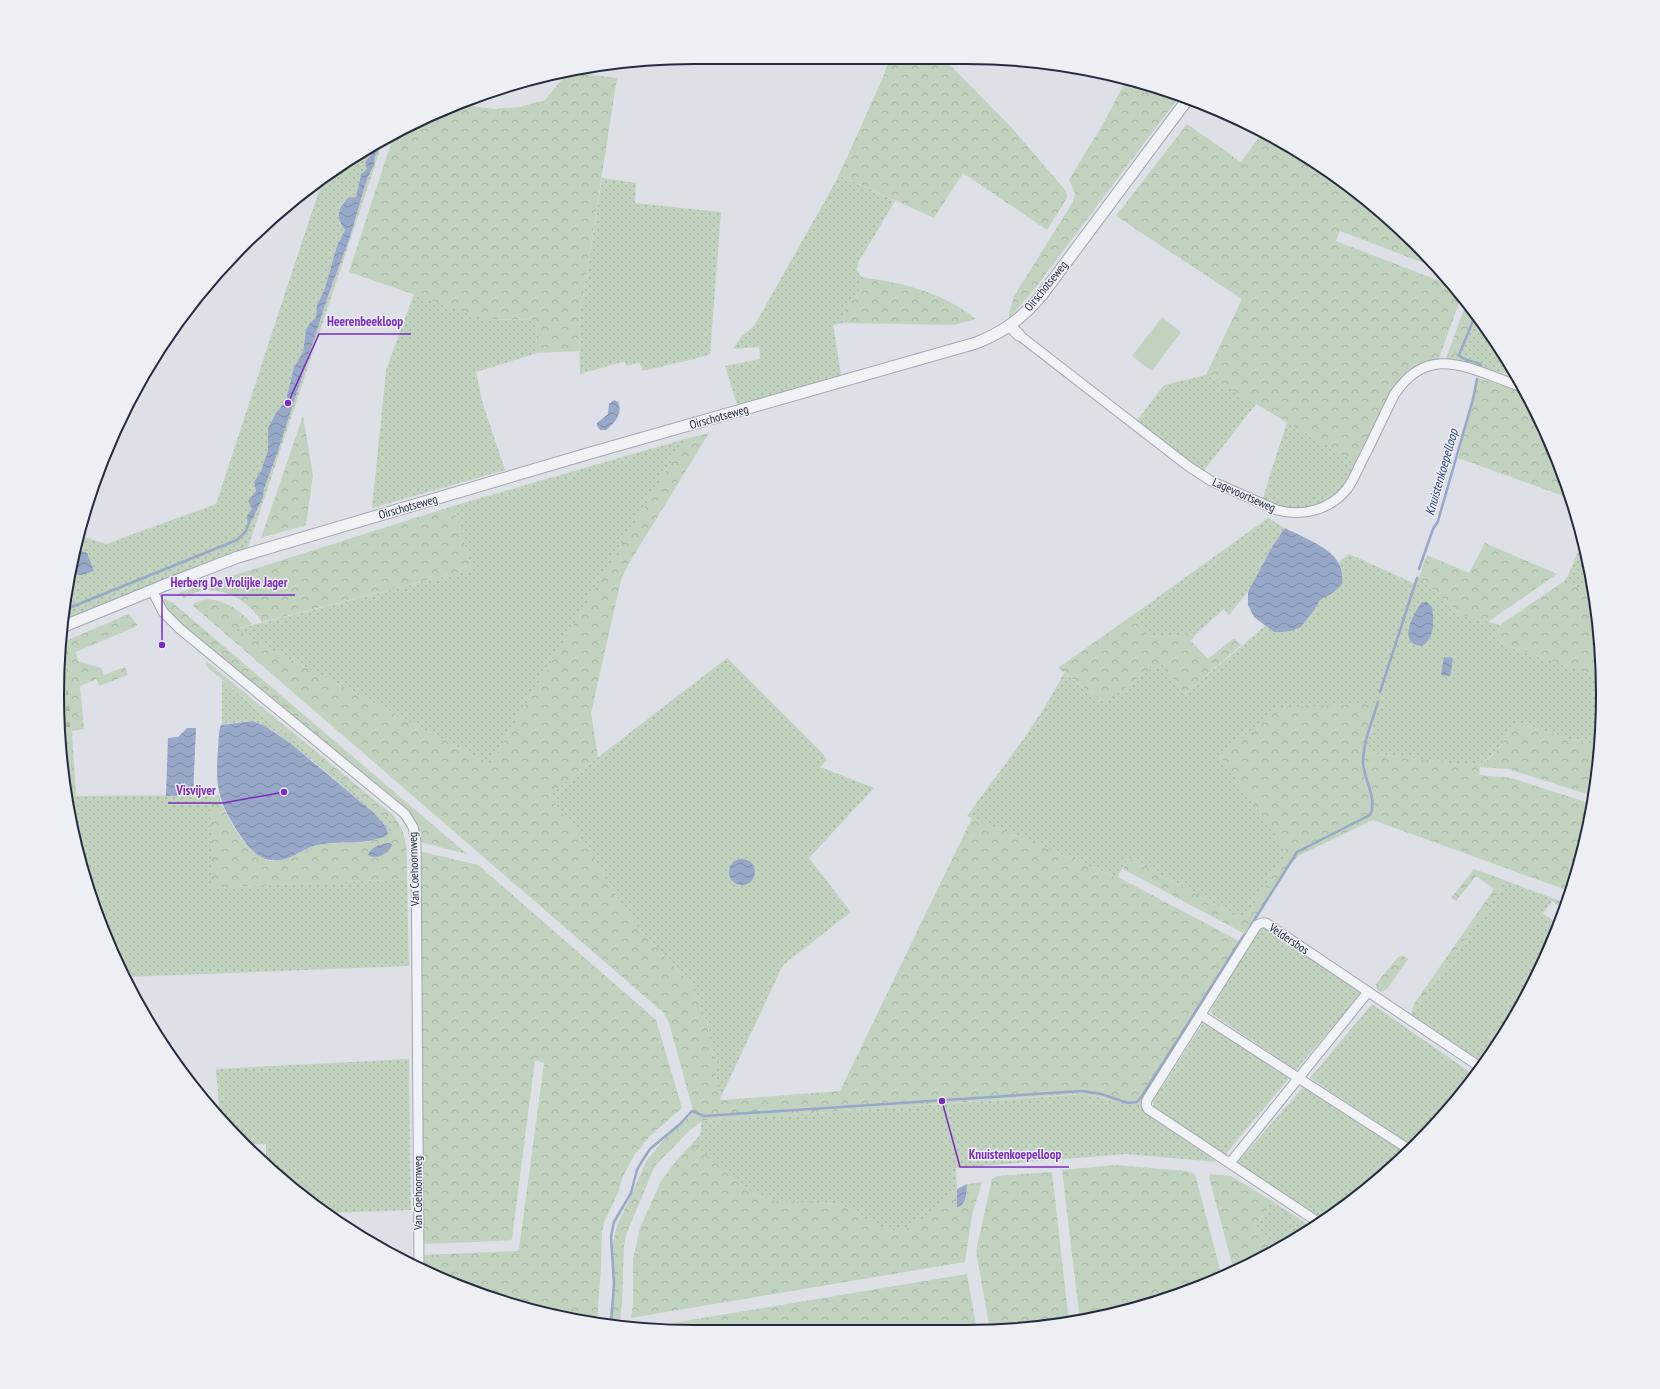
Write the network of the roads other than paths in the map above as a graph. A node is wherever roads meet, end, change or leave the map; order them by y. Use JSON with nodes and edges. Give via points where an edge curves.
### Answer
{"nodes":[{"id":1,"x":1185,"y":103,"type":"edge"},
{"id":2,"x":1010,"y":326,"type":"junction"},
{"id":3,"x":1019,"y":335,"type":"joint"},
{"id":4,"x":1515,"y":385,"type":"edge"},
{"id":5,"x":152,"y":590,"type":"junction"},
{"id":6,"x":68,"y":625,"type":"edge"},
{"id":7,"x":1368,"y":992,"type":"junction"},
{"id":8,"x":1201,"y":1015,"type":"junction"},
{"id":9,"x":1476,"y":1064,"type":"edge"},
{"id":10,"x":1300,"y":1078,"type":"junction"},
{"id":11,"x":1404,"y":1146,"type":"edge"},
{"id":12,"x":1230,"y":1163,"type":"junction"},
{"id":13,"x":1315,"y":1220,"type":"edge"},
{"id":14,"x":419,"y":1261,"type":"edge"}],
"edges":[{"from":1,"to":2,"type":"street","name":"Oirschotseweg","via":[[1041,296]]},
{"from":2,"to":3,"type":"street","name":"Lagevoortseweg"},
{"from":2,"to":5,"type":"street","name":"Oirschotseweg","via":[[976,343],[238,557]]},
{"from":3,"to":4,"type":"street","name":"Lagevoortseweg","via":[[1188,466],[1211,481],[1286,513],[1298,514],[1315,510],[1334,502],[1346,489],[1394,395],[1403,381],[1416,371],[1432,365],[1449,363],[1467,366]]},
{"from":5,"to":6,"type":"street","name":"Oirschotseweg"},
{"from":5,"to":14,"type":"street","name":"Van Coehoornweg","via":[[163,612],[180,629],[405,814],[413,827],[416,846]]},
{"from":7,"to":8,"type":"street","name":"Veldersbos","via":[[1266,923],[1262,923],[1257,925]]},
{"from":7,"to":9,"type":"street","name":"Veldersbos"},
{"from":7,"to":10,"type":"street"},
{"from":8,"to":10,"type":"street"},
{"from":8,"to":12,"type":"street","name":"Veldersbos","via":[[1146,1105],[1148,1109]]},
{"from":10,"to":11,"type":"street"},
{"from":10,"to":12,"type":"street"},
{"from":12,"to":13,"type":"street","name":"Veldersbos"}]}
